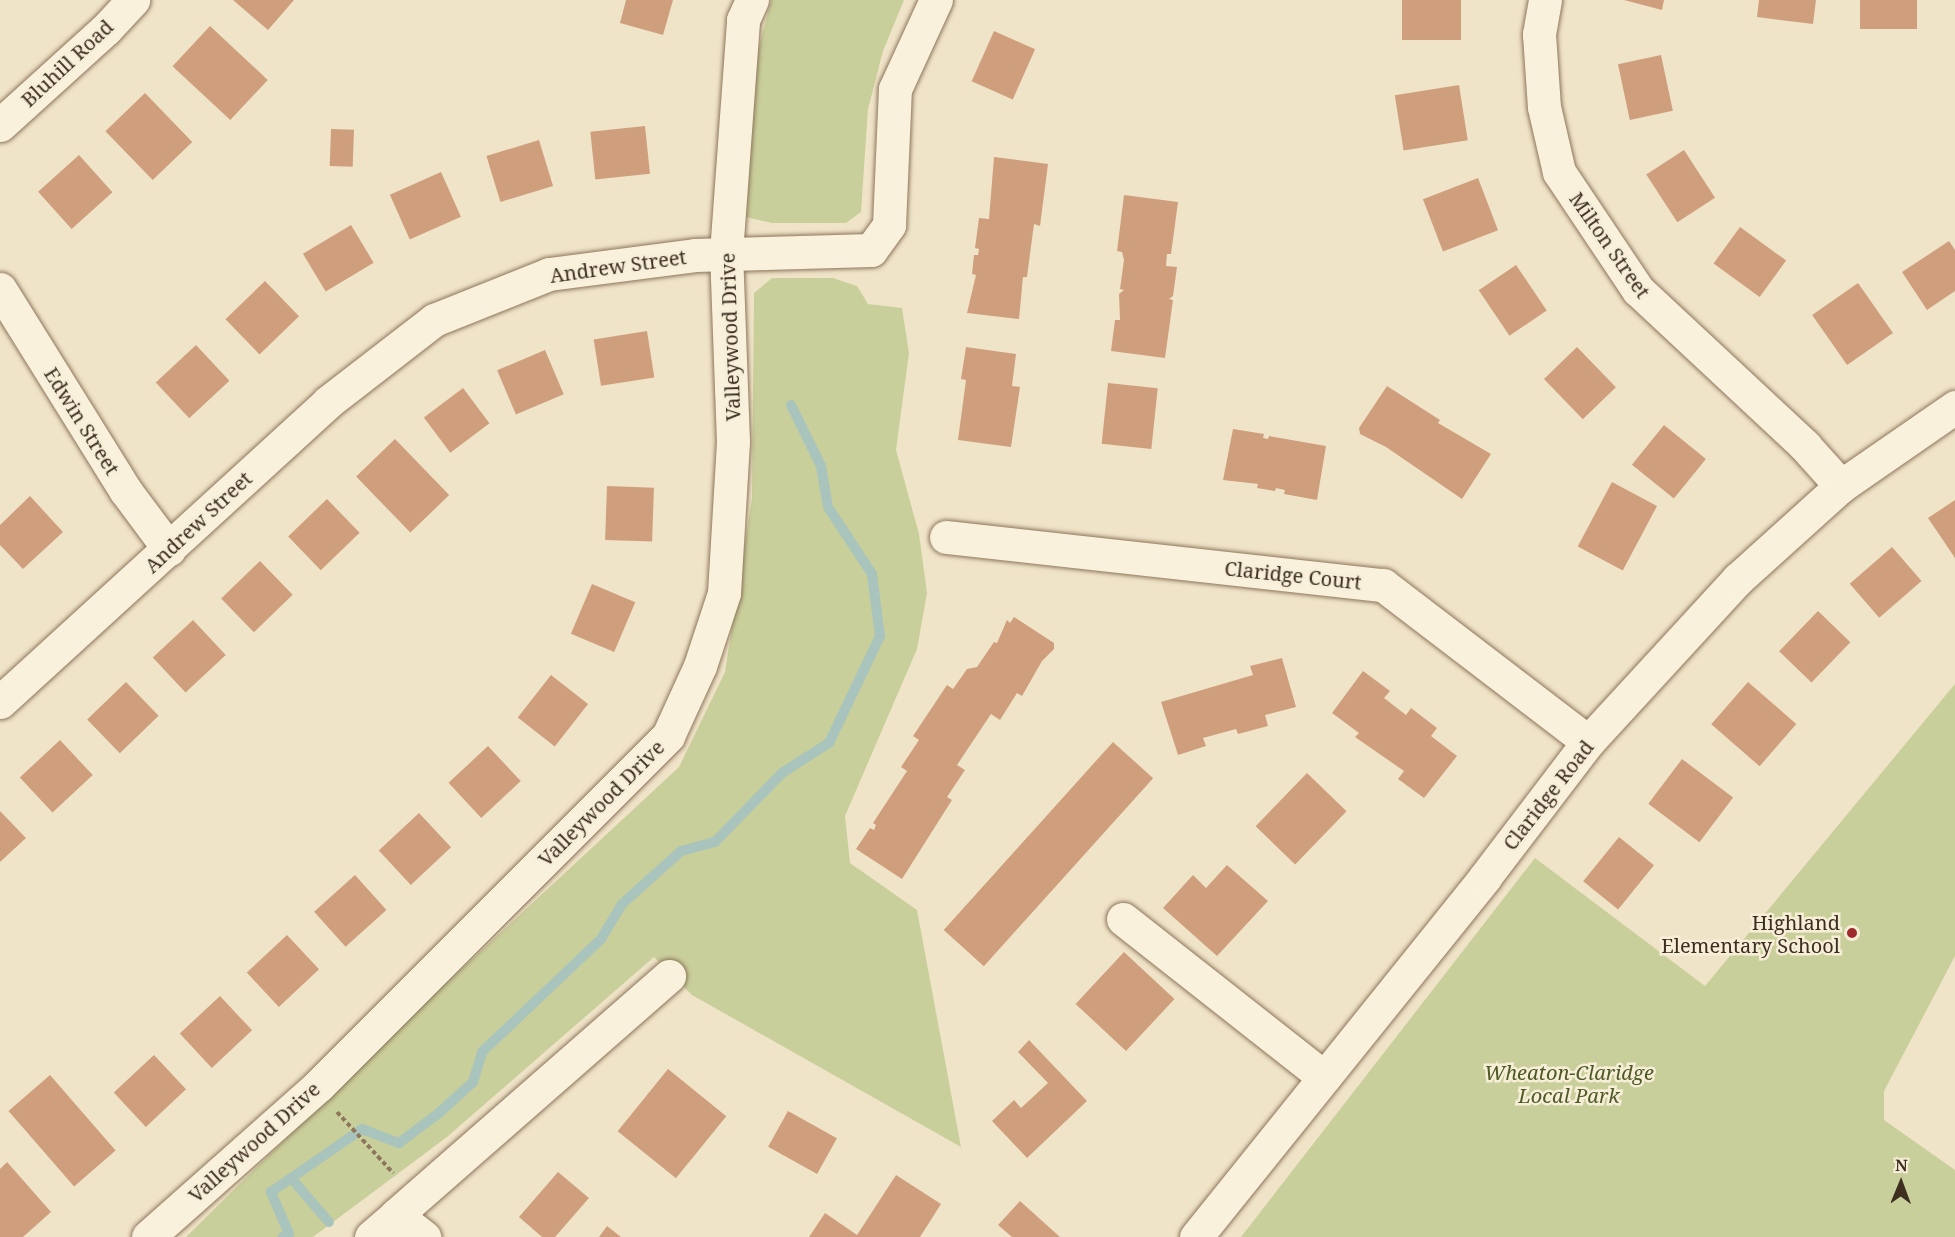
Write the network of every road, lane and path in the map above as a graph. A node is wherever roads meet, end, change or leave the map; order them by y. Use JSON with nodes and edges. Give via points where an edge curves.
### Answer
{"nodes":[{"id":1,"x":133,"y":0,"type":"edge"},
{"id":2,"x":752,"y":0,"type":"edge"},
{"id":3,"x":936,"y":0,"type":"edge"},
{"id":4,"x":1545,"y":0,"type":"edge"},
{"id":5,"x":0,"y":125,"type":"edge"},
{"id":6,"x":726,"y":253,"type":"junction"},
{"id":7,"x":0,"y":289,"type":"edge"},
{"id":8,"x":1955,"y":407,"type":"edge"},
{"id":9,"x":1841,"y":486,"type":"junction"},
{"id":10,"x":946,"y":537,"type":"dead end"},
{"id":11,"x":169,"y":549,"type":"junction"},
{"id":12,"x":0,"y":702,"type":"edge"},
{"id":13,"x":1588,"y":742,"type":"junction"},
{"id":14,"x":1123,"y":919,"type":"dead end"},
{"id":15,"x":669,"y":976,"type":"dead end"},
{"id":16,"x":1324,"y":1077,"type":"junction"},
{"id":17,"x":348,"y":1123,"type":"dead end"},
{"id":18,"x":393,"y":1172,"type":"dead end"},
{"id":19,"x":396,"y":1215,"type":"junction"},
{"id":20,"x":148,"y":1237,"type":"edge"},
{"id":21,"x":371,"y":1237,"type":"edge"},
{"id":22,"x":424,"y":1237,"type":"edge"},
{"id":23,"x":1196,"y":1237,"type":"edge"}],
"edges":[{"from":1,"to":5,"type":"street","name":"Bluhill Road"},
{"from":2,"to":6,"type":"street","name":"Valleywood Drive","via":[[743,20]]},
{"from":3,"to":6,"type":"street","name":"Andrew Street","via":[[895,89],[890,225],[871,250]]},
{"from":4,"to":9,"type":"street","name":"Milton Street","via":[[1539,34],[1544,107],[1559,172],[1638,290],[1805,446]]},
{"from":6,"to":11,"type":"street","name":"Andrew Street","via":[[549,274],[434,320],[328,402]]},
{"from":6,"to":20,"type":"street","name":"Valleywood Drive","via":[[734,442],[724,593],[700,666],[668,736],[319,1085]]},
{"from":7,"to":11,"type":"street","name":"Edwin Street","via":[[124,490]]},
{"from":8,"to":9,"type":"street","name":"Claridge Road"},
{"from":9,"to":13,"type":"street","name":"Claridge Road","via":[[1738,579]]},
{"from":10,"to":13,"type":"street","name":"Claridge Court","via":[[1383,585]]},
{"from":11,"to":12,"type":"street","name":"Andrew Street"},
{"from":13,"to":16,"type":"street","name":"Claridge Road"},
{"from":14,"to":16,"type":"street"},
{"from":15,"to":19,"type":"street"},
{"from":16,"to":23,"type":"street","name":"Claridge Road"},
{"from":17,"to":18,"type":"path"},
{"from":19,"to":21,"type":"street"},
{"from":19,"to":22,"type":"street"}]}
